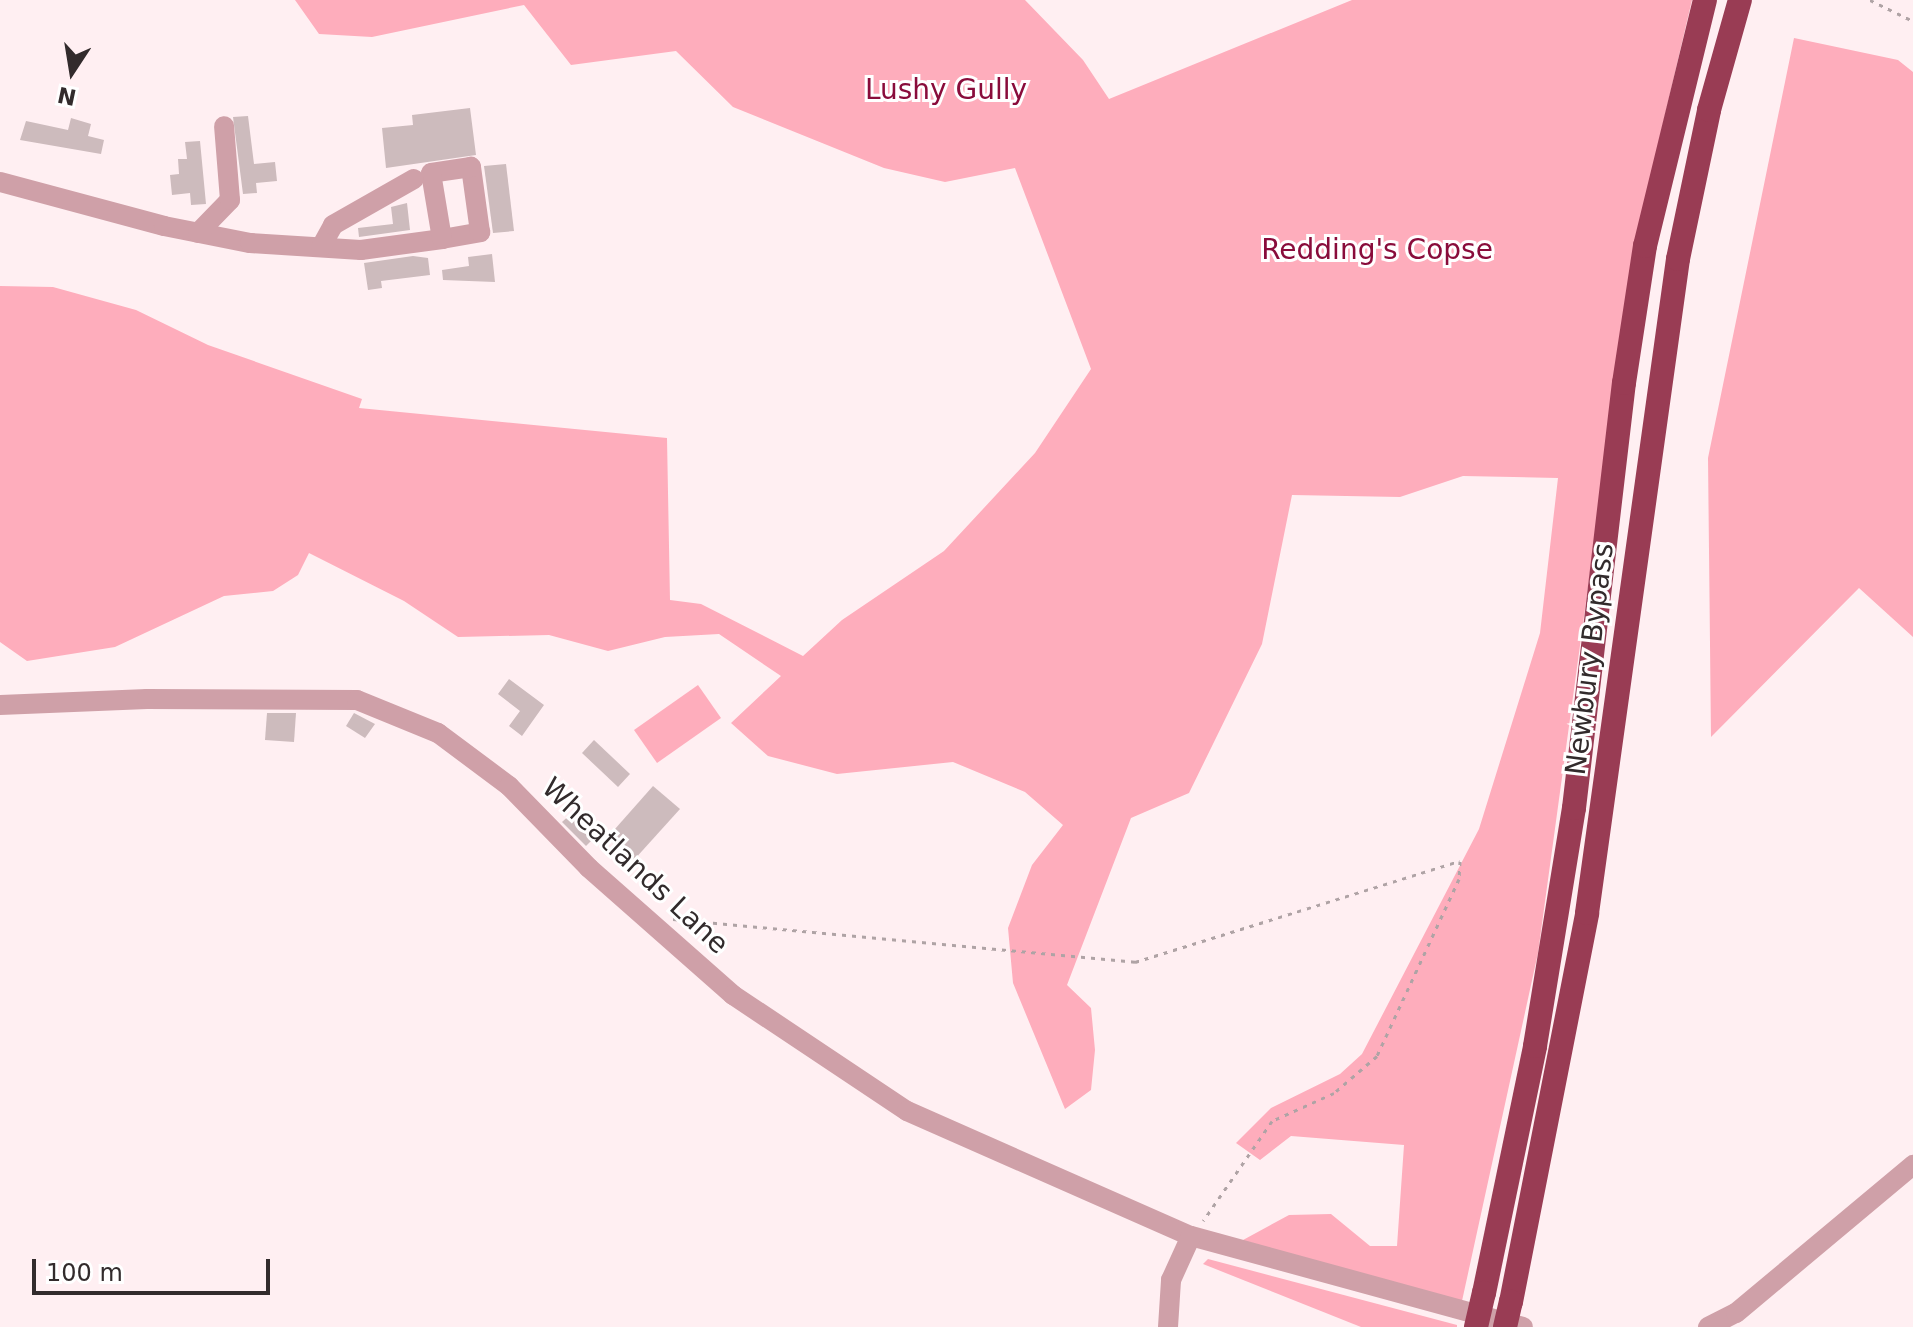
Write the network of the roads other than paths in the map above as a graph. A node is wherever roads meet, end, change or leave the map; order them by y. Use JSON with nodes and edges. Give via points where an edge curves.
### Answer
{"nodes":[{"id":1,"x":1705,"y":0,"type":"edge"},
{"id":2,"x":1740,"y":0,"type":"edge"},
{"id":3,"x":224,"y":126,"type":"dead end"},
{"id":4,"x":414,"y":179,"type":"dead end"},
{"id":5,"x":0,"y":182,"type":"edge"},
{"id":6,"x":198,"y":233,"type":"junction"},
{"id":7,"x":442,"y":239,"type":"dead end"},
{"id":8,"x":321,"y":247,"type":"junction"},
{"id":9,"x":0,"y":705,"type":"edge"},
{"id":10,"x":1913,"y":1165,"type":"edge"},
{"id":11,"x":1191,"y":1236,"type":"junction"},
{"id":12,"x":1168,"y":1327,"type":"edge"},
{"id":13,"x":1476,"y":1327,"type":"edge"},
{"id":14,"x":1505,"y":1327,"type":"edge"},
{"id":15,"x":1523,"y":1327,"type":"edge"},
{"id":16,"x":1708,"y":1327,"type":"edge"}],
"edges":[{"from":1,"to":13,"type":"highway","name":"Newbury Bypass","bridge":true,"via":[[1645,246],[1622,395],[1574,808],[1535,1046]]},
{"from":2,"to":14,"type":"highway","name":"Newbury Bypass","bridge":true,"via":[[1709,110],[1678,259],[1587,913]]},
{"from":3,"to":6,"type":"street","via":[[230,200]]},
{"from":4,"to":8,"type":"street","via":[[333,225]]},
{"from":5,"to":6,"type":"street"},
{"from":6,"to":8,"type":"street"},
{"from":7,"to":8,"type":"street","via":[[361,250]]},
{"from":9,"to":11,"type":"street","name":"Wheatlands Lane","via":[[357,700],[438,733],[509,786],[589,868],[733,995],[907,1111]]},
{"from":10,"to":16,"type":"street","via":[[1736,1313]]},
{"from":11,"to":12,"type":"street","via":[[1171,1280]]},
{"from":11,"to":15,"type":"street","name":"Wheatlands Lane"}]}
